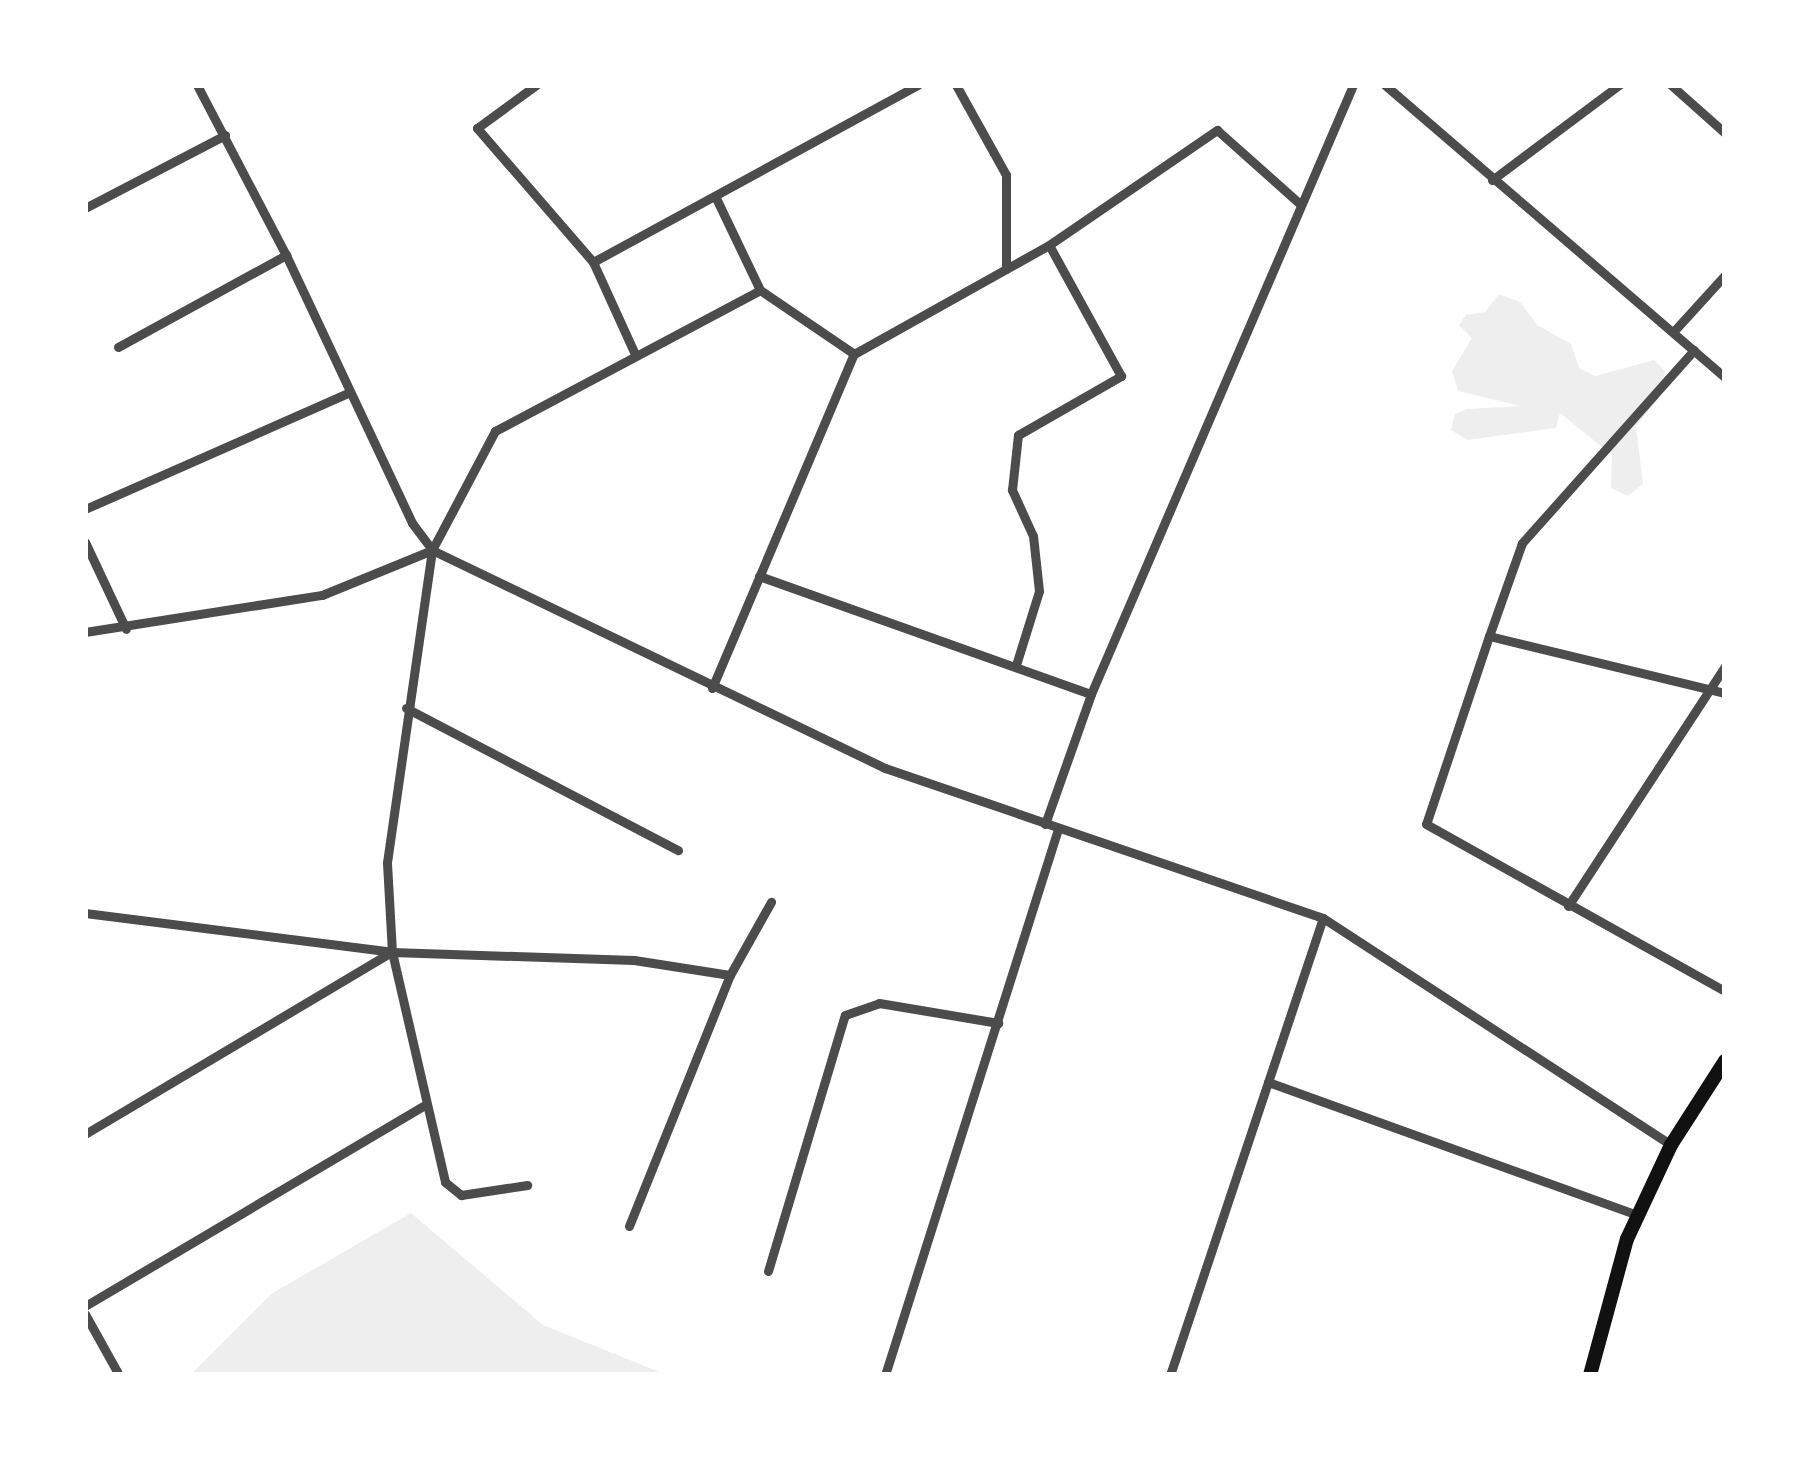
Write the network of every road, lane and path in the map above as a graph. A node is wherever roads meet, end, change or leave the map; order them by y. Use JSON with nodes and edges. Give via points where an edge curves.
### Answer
{"nodes":[{"id":1,"x":198,"y":85,"type":"edge"},
{"id":2,"x":536,"y":85,"type":"edge"},
{"id":3,"x":918,"y":85,"type":"edge"},
{"id":4,"x":956,"y":85,"type":"edge"},
{"id":5,"x":1353,"y":85,"type":"edge"},
{"id":6,"x":1385,"y":85,"type":"edge"},
{"id":7,"x":1619,"y":85,"type":"edge"},
{"id":8,"x":1671,"y":85,"type":"edge"},
{"id":9,"x":1725,"y":133,"type":"edge"},
{"id":10,"x":225,"y":135,"type":"junction"},
{"id":11,"x":1492,"y":180,"type":"junction"},
{"id":12,"x":715,"y":196,"type":"junction"},
{"id":13,"x":1300,"y":204,"type":"junction"},
{"id":14,"x":85,"y":208,"type":"edge"},
{"id":15,"x":1050,"y":245,"type":"junction"},
{"id":16,"x":286,"y":255,"type":"junction"},
{"id":17,"x":593,"y":262,"type":"junction"},
{"id":18,"x":1006,"y":269,"type":"junction"},
{"id":19,"x":1725,"y":276,"type":"edge"},
{"id":20,"x":760,"y":290,"type":"junction"},
{"id":21,"x":1674,"y":332,"type":"junction"},
{"id":22,"x":118,"y":347,"type":"dead end"},
{"id":23,"x":1694,"y":350,"type":"junction"},
{"id":24,"x":634,"y":352,"type":"junction"},
{"id":25,"x":854,"y":354,"type":"junction"},
{"id":26,"x":1725,"y":377,"type":"edge"},
{"id":27,"x":348,"y":393,"type":"junction"},
{"id":28,"x":85,"y":509,"type":"edge"},
{"id":29,"x":85,"y":542,"type":"edge"},
{"id":30,"x":432,"y":550,"type":"junction"},
{"id":31,"x":759,"y":576,"type":"junction"},
{"id":32,"x":126,"y":629,"type":"junction"},
{"id":33,"x":85,"y":632,"type":"edge"},
{"id":34,"x":1489,"y":636,"type":"junction"},
{"id":35,"x":1016,"y":665,"type":"junction"},
{"id":36,"x":1725,"y":666,"type":"edge"},
{"id":37,"x":712,"y":688,"type":"junction"},
{"id":38,"x":1707,"y":688,"type":"junction"},
{"id":39,"x":1725,"y":693,"type":"edge"},
{"id":40,"x":1091,"y":694,"type":"junction"},
{"id":41,"x":406,"y":708,"type":"junction"},
{"id":42,"x":1045,"y":824,"type":"junction"},
{"id":43,"x":1058,"y":829,"type":"junction"},
{"id":44,"x":678,"y":850,"type":"dead end"},
{"id":45,"x":771,"y":902,"type":"dead end"},
{"id":46,"x":1568,"y":906,"type":"junction"},
{"id":47,"x":85,"y":914,"type":"edge"},
{"id":48,"x":1323,"y":918,"type":"junction"},
{"id":49,"x":392,"y":952,"type":"junction"},
{"id":50,"x":730,"y":974,"type":"junction"},
{"id":51,"x":1725,"y":990,"type":"edge"},
{"id":52,"x":998,"y":1023,"type":"junction"},
{"id":53,"x":1725,"y":1060,"type":"edge"},
{"id":54,"x":1268,"y":1082,"type":"junction"},
{"id":55,"x":1710,"y":1082,"type":"junction"},
{"id":56,"x":1725,"y":1092,"type":"edge"},
{"id":57,"x":424,"y":1106,"type":"junction"},
{"id":58,"x":85,"y":1134,"type":"edge"},
{"id":59,"x":1671,"y":1145,"type":"junction"},
{"id":60,"x":527,"y":1185,"type":"dead end"},
{"id":61,"x":1638,"y":1214,"type":"junction"},
{"id":62,"x":628,"y":1226,"type":"dead end"},
{"id":63,"x":768,"y":1271,"type":"dead end"},
{"id":64,"x":85,"y":1306,"type":"edge"},
{"id":65,"x":85,"y":1314,"type":"edge"},
{"id":66,"x":1174,"y":1374,"type":"edge"},
{"id":67,"x":119,"y":1375,"type":"edge"},
{"id":68,"x":884,"y":1375,"type":"edge"},
{"id":69,"x":1590,"y":1375,"type":"edge"}],
"edges":[{"from":1,"to":10,"type":"street"},
{"from":2,"to":17,"type":"street","via":[[477,128]]},
{"from":3,"to":12,"type":"street"},
{"from":4,"to":18,"type":"street","via":[[1006,174]]},
{"from":5,"to":13,"type":"street"},
{"from":6,"to":11,"type":"street"},
{"from":7,"to":11,"type":"street"},
{"from":8,"to":9,"type":"street"},
{"from":10,"to":14,"type":"street"},
{"from":10,"to":16,"type":"street"},
{"from":11,"to":21,"type":"street"},
{"from":12,"to":17,"type":"street"},
{"from":12,"to":20,"type":"street"},
{"from":13,"to":15,"type":"street","via":[[1217,130]]},
{"from":13,"to":40,"type":"street"},
{"from":15,"to":18,"type":"street"},
{"from":15,"to":35,"type":"street","via":[[1121,376],[1018,435],[1012,490],[1033,536],[1038,591]]},
{"from":16,"to":22,"type":"street"},
{"from":16,"to":27,"type":"street"},
{"from":17,"to":24,"type":"street"},
{"from":18,"to":25,"type":"street"},
{"from":19,"to":21,"type":"street"},
{"from":20,"to":24,"type":"street"},
{"from":20,"to":25,"type":"street"},
{"from":21,"to":23,"type":"street"},
{"from":23,"to":26,"type":"street"},
{"from":23,"to":34,"type":"street","via":[[1522,543]]},
{"from":24,"to":30,"type":"street","via":[[494,432]]},
{"from":25,"to":31,"type":"street"},
{"from":27,"to":28,"type":"street"},
{"from":27,"to":30,"type":"street"},
{"from":29,"to":32,"type":"street"},
{"from":30,"to":32,"type":"street","via":[[322,595]]},
{"from":30,"to":37,"type":"street"},
{"from":30,"to":41,"type":"street"},
{"from":31,"to":35,"type":"street"},
{"from":31,"to":37,"type":"street"},
{"from":32,"to":33,"type":"street"},
{"from":34,"to":38,"type":"street"},
{"from":34,"to":46,"type":"street","via":[[1426,824]]},
{"from":35,"to":40,"type":"street"},
{"from":36,"to":38,"type":"street"},
{"from":37,"to":42,"type":"street","via":[[886,768]]},
{"from":38,"to":39,"type":"street"},
{"from":38,"to":46,"type":"street"},
{"from":40,"to":42,"type":"street"},
{"from":41,"to":44,"type":"street"},
{"from":41,"to":49,"type":"street","via":[[387,863]]},
{"from":42,"to":43,"type":"street"},
{"from":43,"to":48,"type":"street"},
{"from":43,"to":52,"type":"street"},
{"from":45,"to":50,"type":"street"},
{"from":46,"to":51,"type":"street"},
{"from":47,"to":49,"type":"street"},
{"from":48,"to":54,"type":"street"},
{"from":48,"to":59,"type":"street"},
{"from":49,"to":50,"type":"street","via":[[634,960]]},
{"from":49,"to":57,"type":"street"},
{"from":49,"to":58,"type":"street"},
{"from":50,"to":62,"type":"street"},
{"from":52,"to":63,"type":"street","via":[[879,1003],[845,1015]]},
{"from":52,"to":68,"type":"street"},
{"from":53,"to":55,"type":"main road"},
{"from":54,"to":61,"type":"street"},
{"from":54,"to":66,"type":"street"},
{"from":55,"to":56,"type":"street"},
{"from":55,"to":59,"type":"main road"},
{"from":57,"to":60,"type":"street","via":[[445,1182],[460,1195]]},
{"from":57,"to":64,"type":"street"},
{"from":59,"to":61,"type":"main road"},
{"from":61,"to":69,"type":"main road"},
{"from":65,"to":67,"type":"street"}]}
